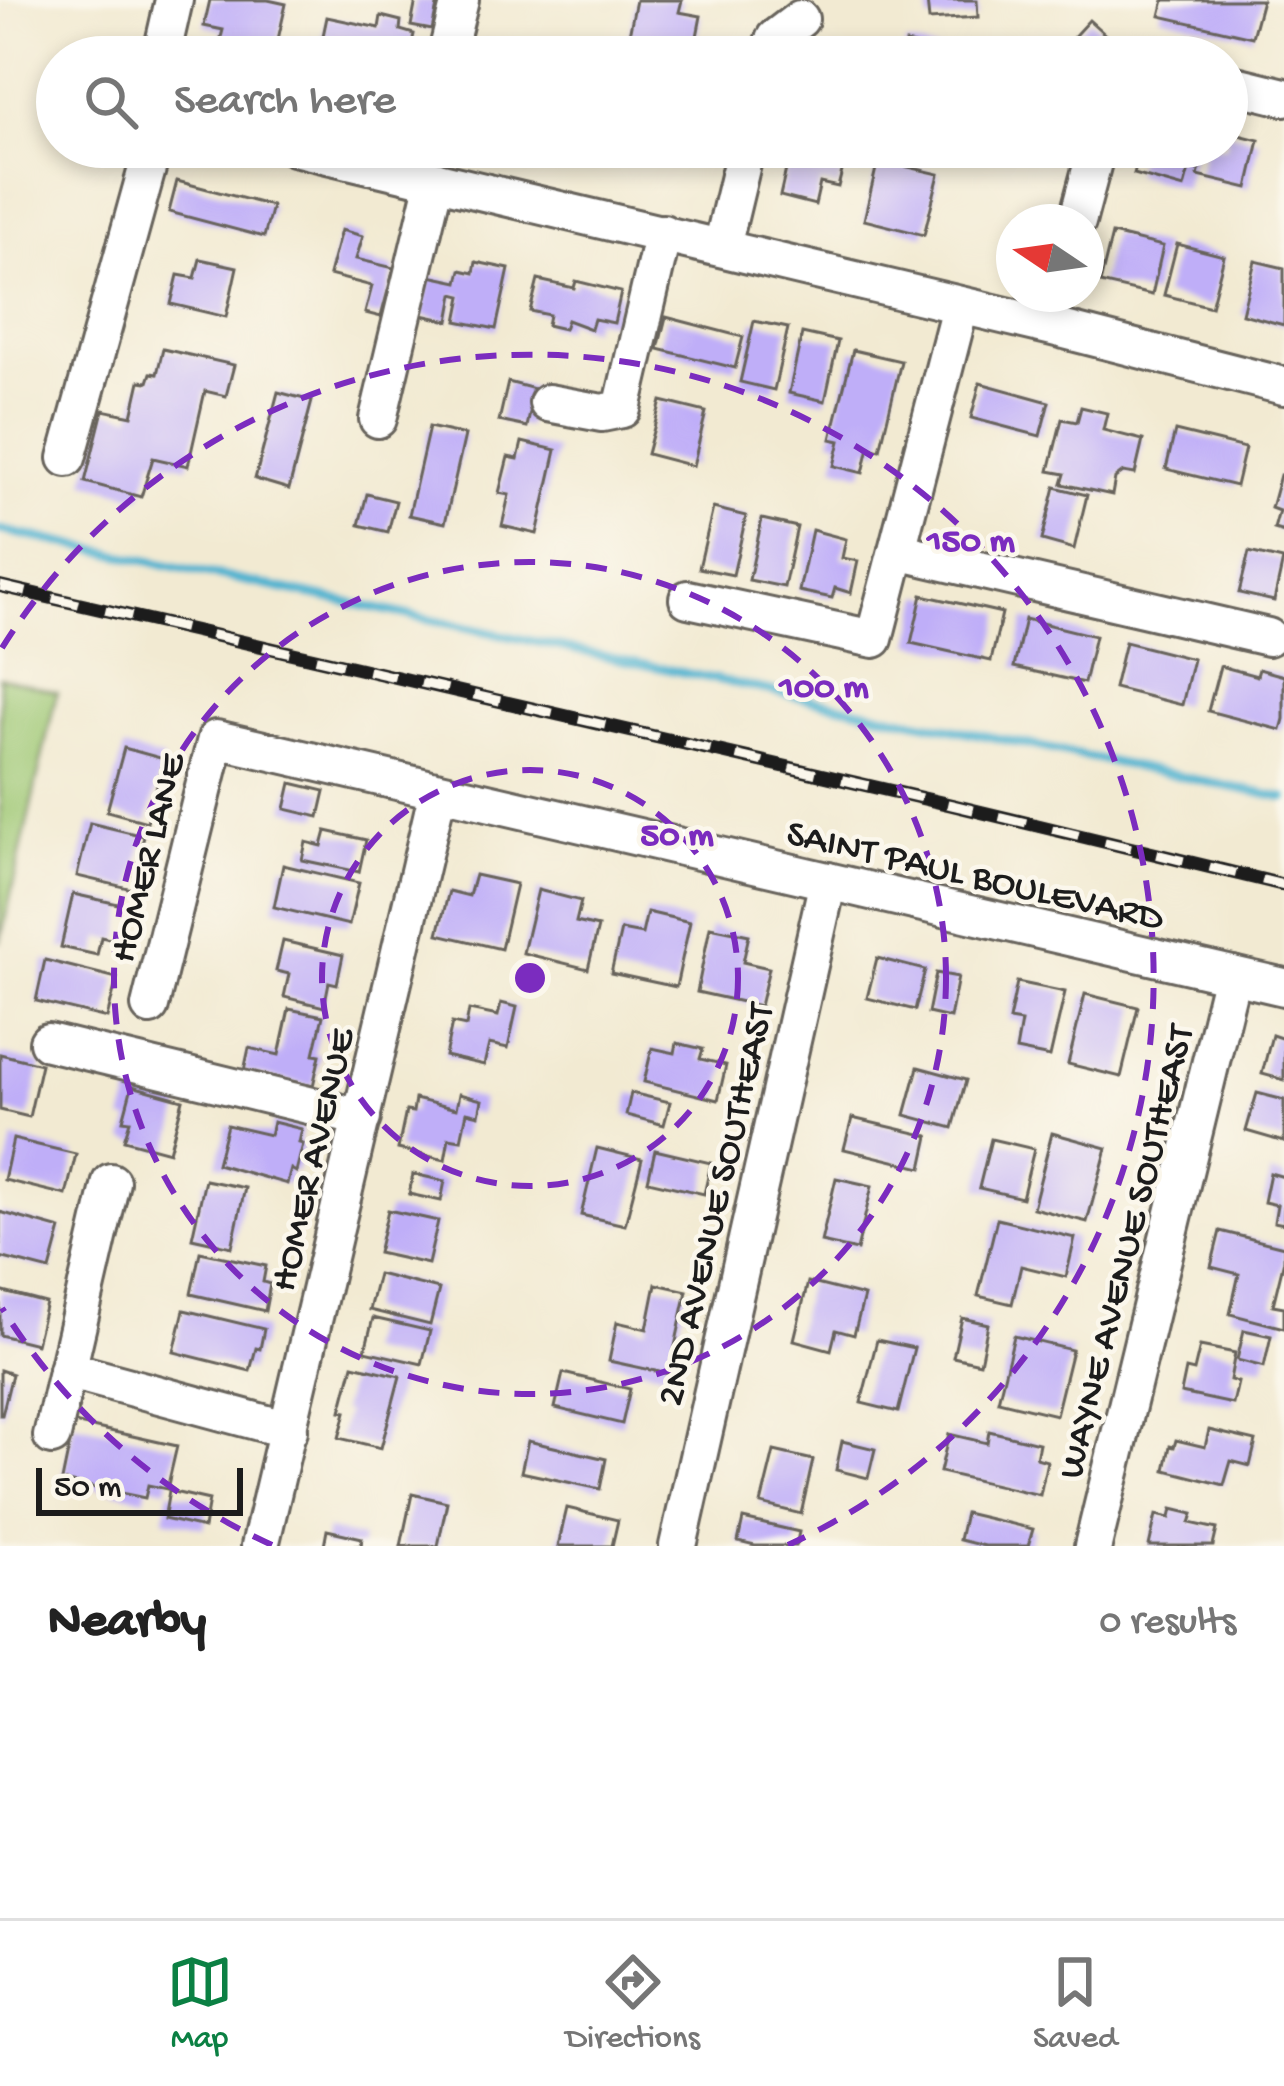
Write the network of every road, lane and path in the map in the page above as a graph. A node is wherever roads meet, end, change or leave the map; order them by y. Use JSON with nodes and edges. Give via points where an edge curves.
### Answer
{"nodes":[{"id":1,"x":174,"y":0,"type":"edge"},
{"id":2,"x":460,"y":0,"type":"edge"},
{"id":3,"x":800,"y":19,"type":"dead end"},
{"id":4,"x":166,"y":36,"type":"edge"},
{"id":5,"x":451,"y":36,"type":"edge"},
{"id":6,"x":778,"y":36,"type":"edge"},
{"id":7,"x":1248,"y":88,"type":"edge"},
{"id":8,"x":1284,"y":97,"type":"edge"},
{"id":9,"x":147,"y":168,"type":"edge"},
{"id":10,"x":426,"y":168,"type":"edge"},
{"id":11,"x":741,"y":168,"type":"edge"},
{"id":12,"x":1092,"y":168,"type":"edge"},
{"id":13,"x":1083,"y":204,"type":"edge"},
{"id":14,"x":663,"y":233,"type":"junction"},
{"id":15,"x":722,"y":247,"type":"junction"},
{"id":16,"x":960,"y":307,"type":"junction"},
{"id":17,"x":996,"y":308,"type":"edge"},
{"id":18,"x":1063,"y":312,"type":"edge"},
{"id":19,"x":1284,"y":386,"type":"edge"},
{"id":20,"x":548,"y":403,"type":"dead end"},
{"id":21,"x":378,"y":419,"type":"dead end"},
{"id":22,"x":67,"y":458,"type":"dead end"},
{"id":23,"x":897,"y":551,"type":"junction"},
{"id":24,"x":688,"y":599,"type":"dead end"},
{"id":25,"x":1268,"y":637,"type":"dead end"},
{"id":26,"x":438,"y":790,"type":"junction"},
{"id":27,"x":828,"y":881,"type":"junction"},
{"id":28,"x":1232,"y":975,"type":"junction"},
{"id":29,"x":1284,"y":987,"type":"edge"},
{"id":30,"x":150,"y":1006,"type":"dead end"},
{"id":31,"x":48,"y":1042,"type":"dead end"},
{"id":32,"x":362,"y":1118,"type":"junction"},
{"id":33,"x":111,"y":1182,"type":"dead end"},
{"id":34,"x":68,"y":1370,"type":"junction"},
{"id":35,"x":289,"y":1430,"type":"junction"},
{"id":36,"x":52,"y":1436,"type":"dead end"},
{"id":37,"x":260,"y":1546,"type":"edge"},
{"id":38,"x":678,"y":1546,"type":"edge"},
{"id":39,"x":1093,"y":1546,"type":"edge"}],
"edges":[{"from":1,"to":4,"type":"street"},
{"from":2,"to":5,"type":"street"},
{"from":3,"to":6,"type":"street"},
{"from":7,"to":8,"type":"street"},
{"from":9,"to":22,"type":"street"},
{"from":10,"to":14,"type":"street"},
{"from":10,"to":21,"type":"street"},
{"from":11,"to":15,"type":"street"},
{"from":12,"to":13,"type":"street"},
{"from":14,"to":15,"type":"street"},
{"from":14,"to":20,"type":"street","via":[[622,410]]},
{"from":15,"to":16,"type":"street"},
{"from":16,"to":17,"type":"street"},
{"from":16,"to":23,"type":"street"},
{"from":18,"to":19,"type":"street"},
{"from":23,"to":24,"type":"street","via":[[874,639]]},
{"from":23,"to":25,"type":"street"},
{"from":26,"to":27,"type":"street","name":"SAINT PAUL BOULEVARD"},
{"from":26,"to":30,"type":"street","name":"HOMER LANE","via":[[217,739]]},
{"from":26,"to":32,"type":"street","name":"HOMER AVENUE"},
{"from":27,"to":28,"type":"street","name":"SAINT PAUL BOULEVARD"},
{"from":27,"to":38,"type":"street","name":"2ND AVENUE SOUTHEAST"},
{"from":28,"to":29,"type":"street","name":"SAINT PAUL BOULEVARD"},
{"from":28,"to":39,"type":"street","name":"WAYNE AVENUE SOUTHEAST"},
{"from":31,"to":32,"type":"street"},
{"from":32,"to":35,"type":"street","name":"HOMER AVENUE"},
{"from":33,"to":34,"type":"street"},
{"from":34,"to":35,"type":"street"},
{"from":34,"to":36,"type":"street"},
{"from":35,"to":37,"type":"street","name":"HOMER AVENUE"}]}
